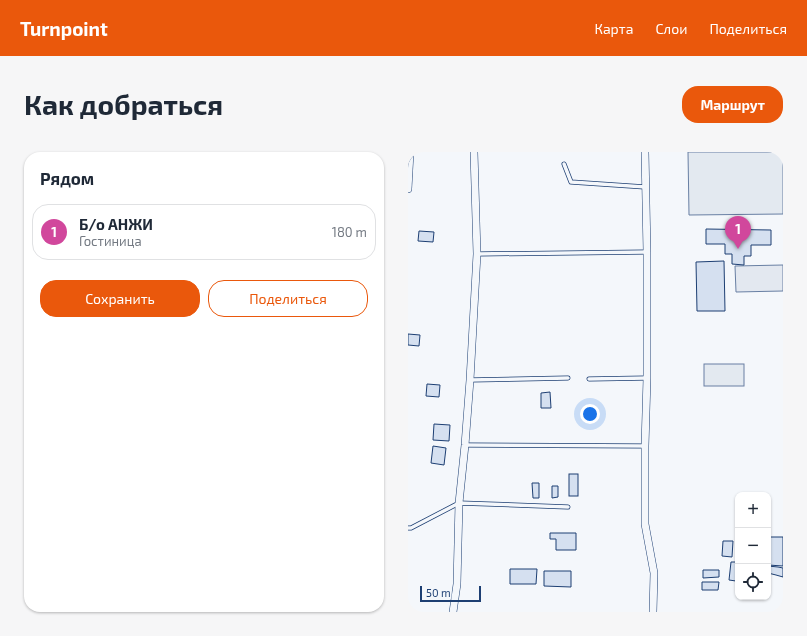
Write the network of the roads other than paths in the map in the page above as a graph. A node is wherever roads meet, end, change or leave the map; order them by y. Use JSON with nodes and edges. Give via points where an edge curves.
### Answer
{"nodes":[{"id":1,"x":410,"y":152,"type":"edge"},
{"id":2,"x":474,"y":152,"type":"edge"},
{"id":3,"x":645,"y":152,"type":"edge"},
{"id":4,"x":564,"y":164,"type":"dead end"},
{"id":5,"x":645,"y":187,"type":"junction"},
{"id":6,"x":408,"y":189,"type":"edge"},
{"id":7,"x":647,"y":252,"type":"junction"},
{"id":8,"x":477,"y":254,"type":"junction"},
{"id":9,"x":568,"y":378,"type":"dead end"},
{"id":10,"x":647,"y":378,"type":"junction"},
{"id":11,"x":589,"y":379,"type":"dead end"},
{"id":12,"x":470,"y":380,"type":"junction"},
{"id":13,"x":465,"y":445,"type":"junction"},
{"id":14,"x":645,"y":446,"type":"junction"},
{"id":15,"x":459,"y":503,"type":"junction"},
{"id":16,"x":568,"y":507,"type":"dead end"},
{"id":17,"x":408,"y":528,"type":"edge"},
{"id":18,"x":453,"y":612,"type":"edge"},
{"id":19,"x":654,"y":612,"type":"edge"}],
"edges":[{"from":1,"to":6,"type":"street"},
{"from":2,"to":8,"type":"street"},
{"from":3,"to":5,"type":"street"},
{"from":4,"to":5,"type":"lane","via":[[570,182]]},
{"from":5,"to":7,"type":"street"},
{"from":7,"to":8,"type":"lane"},
{"from":7,"to":10,"type":"street"},
{"from":8,"to":12,"type":"street"},
{"from":9,"to":12,"type":"lane"},
{"from":10,"to":11,"type":"lane"},
{"from":10,"to":14,"type":"street"},
{"from":12,"to":13,"type":"street"},
{"from":13,"to":14,"type":"lane"},
{"from":13,"to":15,"type":"street"},
{"from":14,"to":19,"type":"street","via":[[645,524],[654,573]]},
{"from":15,"to":16,"type":"lane"},
{"from":15,"to":17,"type":"lane"},
{"from":15,"to":18,"type":"street","via":[[457,584]]}]}
